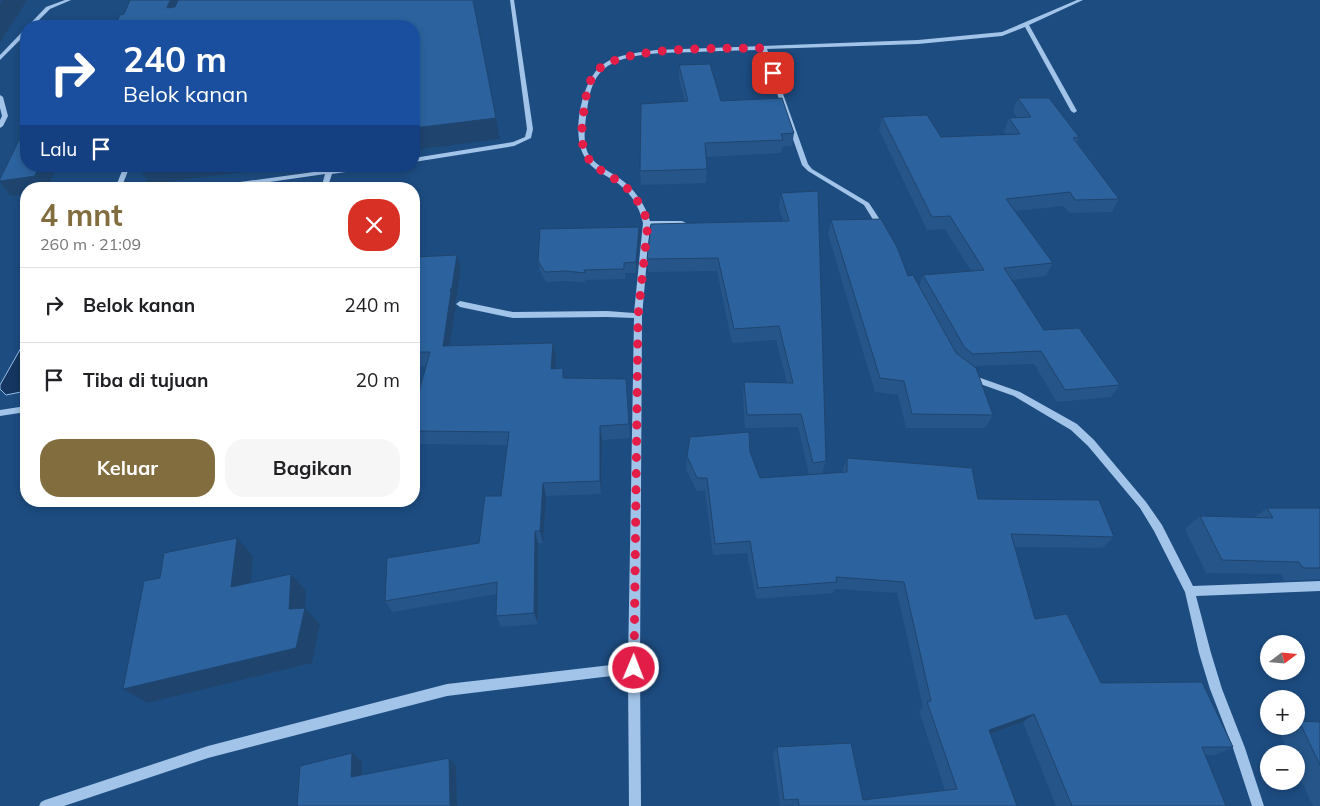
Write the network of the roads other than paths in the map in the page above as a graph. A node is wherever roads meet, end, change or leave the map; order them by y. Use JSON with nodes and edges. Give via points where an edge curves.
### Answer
{"nodes":[{"id":1,"x":69,"y":0,"type":"edge"},
{"id":2,"x":512,"y":0,"type":"edge"},
{"id":3,"x":1081,"y":0,"type":"edge"},
{"id":4,"x":36,"y":20,"type":"edge"},
{"id":5,"x":1026,"y":25,"type":"junction"},
{"id":6,"x":20,"y":36,"type":"edge"},
{"id":7,"x":764,"y":48,"type":"junction"},
{"id":8,"x":0,"y":58,"type":"edge"},
{"id":9,"x":0,"y":97,"type":"edge"},
{"id":10,"x":1074,"y":111,"type":"dead end"},
{"id":11,"x":0,"y":126,"type":"edge"},
{"id":12,"x":420,"y":159,"type":"edge"},
{"id":13,"x":335,"y":172,"type":"edge"},
{"id":14,"x":329,"y":173,"type":"junction"},
{"id":15,"x":259,"y":182,"type":"edge"},
{"id":16,"x":326,"y":182,"type":"edge"},
{"id":17,"x":648,"y":223,"type":"junction"},
{"id":18,"x":686,"y":223,"type":"edge"},
{"id":19,"x":886,"y":237,"type":"edge"},
{"id":20,"x":460,"y":304,"type":"dead end"},
{"id":21,"x":638,"y":316,"type":"junction"},
{"id":22,"x":965,"y":374,"type":"edge"},
{"id":23,"x":20,"y":410,"type":"edge"},
{"id":24,"x":0,"y":413,"type":"edge"},
{"id":25,"x":1320,"y":586,"type":"edge"},
{"id":26,"x":1190,"y":591,"type":"junction"},
{"id":27,"x":634,"y":668,"type":"junction"},
{"id":28,"x":45,"y":806,"type":"edge"},
{"id":29,"x":635,"y":806,"type":"edge"},
{"id":30,"x":1258,"y":806,"type":"edge"}],
"edges":[{"from":1,"to":4,"type":"street","via":[[48,8]]},
{"from":2,"to":12,"type":"street","via":[[530,129],[528,138],[514,144]]},
{"from":3,"to":5,"type":"street"},
{"from":5,"to":7,"type":"street","via":[[1010,32],[918,42]]},
{"from":5,"to":10,"type":"street"},
{"from":6,"to":8,"type":"street"},
{"from":7,"to":17,"type":"street","via":[[634,55],[613,61],[596,72],[586,92],[582,129],[587,157],[637,198]]},
{"from":7,"to":19,"type":"street","via":[[805,165],[867,204]]},
{"from":9,"to":11,"type":"street","via":[[5,116]]},
{"from":13,"to":14,"type":"street"},
{"from":14,"to":15,"type":"street"},
{"from":14,"to":16,"type":"street"},
{"from":17,"to":18,"type":"street"},
{"from":17,"to":21,"type":"street"},
{"from":20,"to":21,"type":"street","via":[[511,315]]},
{"from":21,"to":27,"type":"street"},
{"from":22,"to":26,"type":"street","via":[[1024,398],[1074,427],[1092,443],[1143,505]]},
{"from":23,"to":24,"type":"street"},
{"from":25,"to":26,"type":"street"},
{"from":26,"to":30,"type":"street","via":[[1213,680]]},
{"from":27,"to":28,"type":"street","via":[[447,690],[208,752]]},
{"from":27,"to":29,"type":"street"}]}
